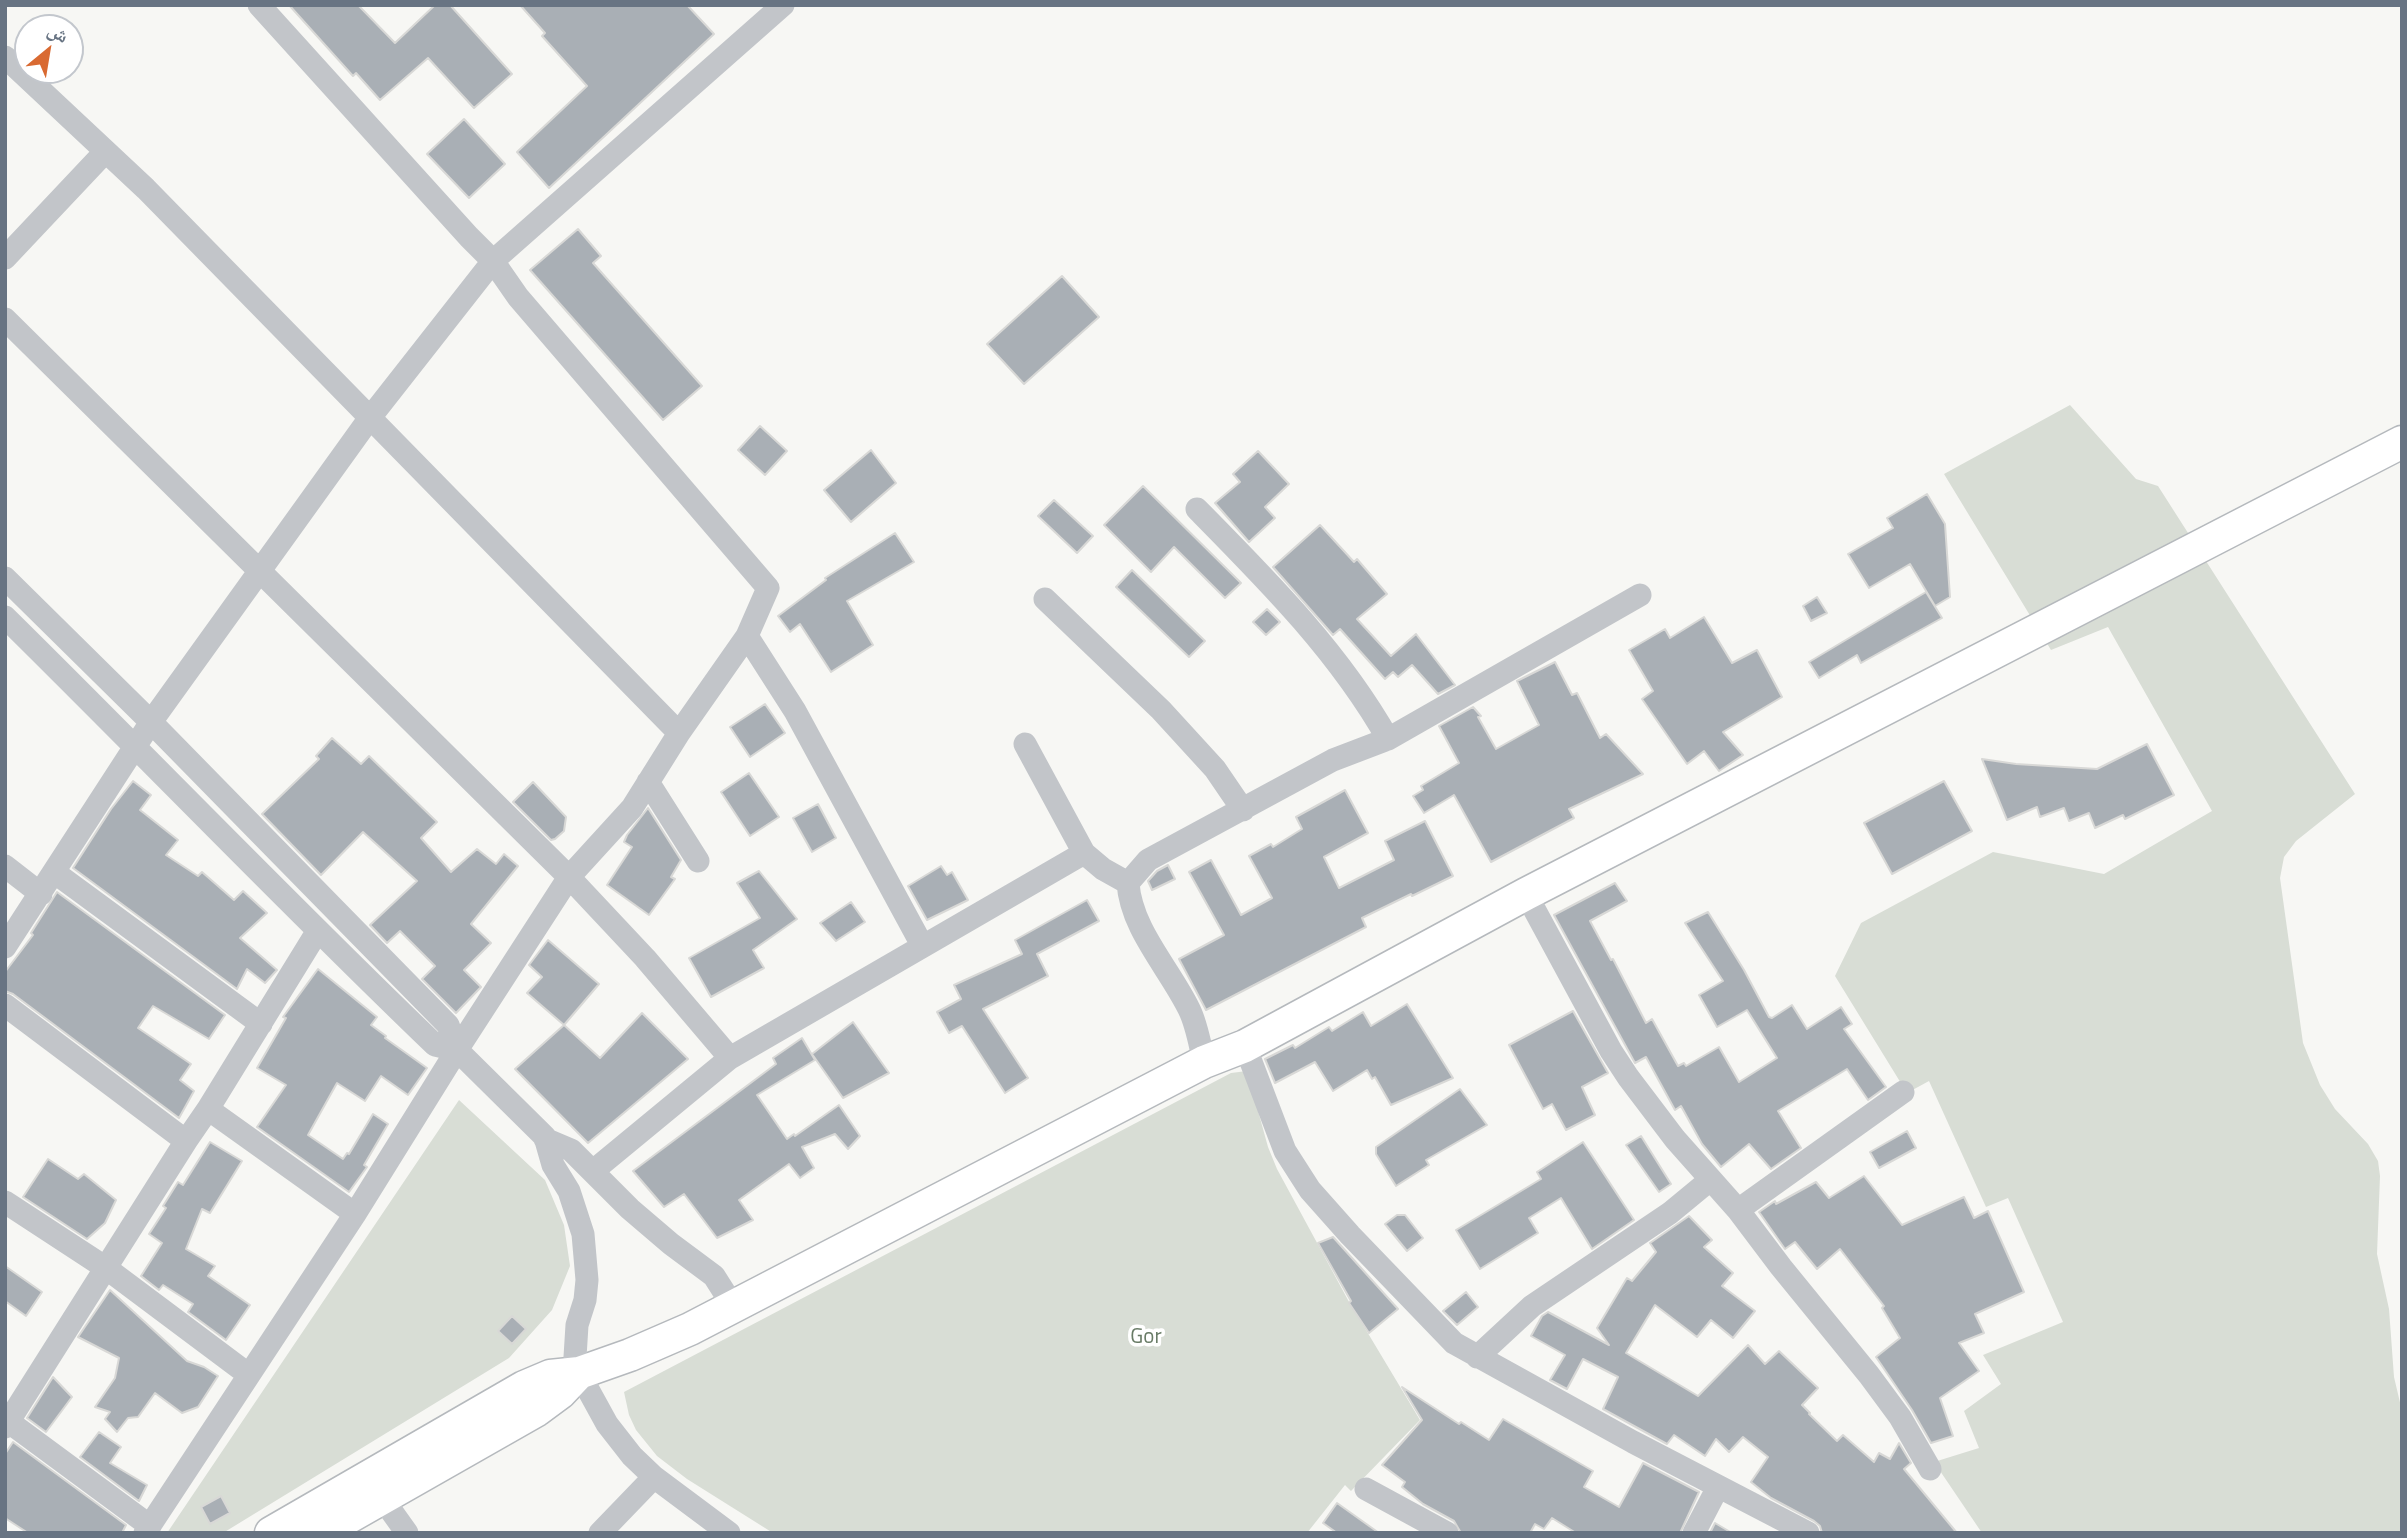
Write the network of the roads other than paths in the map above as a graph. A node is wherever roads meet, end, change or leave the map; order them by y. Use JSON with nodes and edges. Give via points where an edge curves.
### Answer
{"nodes":[{"id":1,"x":260,"y":5,"type":"edge"},
{"id":2,"x":783,"y":5,"type":"edge"},
{"id":3,"x":5,"y":57,"type":"edge"},
{"id":4,"x":105,"y":152,"type":"junction"},
{"id":5,"x":5,"y":257,"type":"edge"},
{"id":6,"x":494,"y":261,"type":"junction"},
{"id":7,"x":5,"y":319,"type":"edge"},
{"id":8,"x":369,"y":419,"type":"junction"},
{"id":9,"x":2402,"y":442,"type":"edge"},
{"id":10,"x":1197,"y":509,"type":"dead end"},
{"id":11,"x":259,"y":572,"type":"junction"},
{"id":12,"x":5,"y":578,"type":"edge"},
{"id":13,"x":1640,"y":595,"type":"dead end"},
{"id":14,"x":1045,"y":599,"type":"dead end"},
{"id":15,"x":5,"y":617,"type":"edge"},
{"id":16,"x":747,"y":636,"type":"junction"},
{"id":17,"x":151,"y":722,"type":"junction"},
{"id":18,"x":679,"y":733,"type":"junction"},
{"id":19,"x":1388,"y":739,"type":"junction"},
{"id":20,"x":1025,"y":744,"type":"dead end"},
{"id":21,"x":135,"y":745,"type":"junction"},
{"id":22,"x":648,"y":782,"type":"junction"},
{"id":23,"x":1243,"y":810,"type":"junction"},
{"id":24,"x":1084,"y":853,"type":"junction"},
{"id":25,"x":698,"y":861,"type":"dead end"},
{"id":26,"x":5,"y":866,"type":"edge"},
{"id":27,"x":54,"y":872,"type":"junction"},
{"id":28,"x":569,"y":877,"type":"junction"},
{"id":29,"x":1128,"y":883,"type":"junction"},
{"id":30,"x":41,"y":894,"type":"junction"},
{"id":31,"x":1526,"y":894,"type":"junction"},
{"id":32,"x":317,"y":932,"type":"junction"},
{"id":33,"x":922,"y":945,"type":"junction"},
{"id":34,"x":5,"y":947,"type":"edge"},
{"id":35,"x":5,"y":1005,"type":"edge"},
{"id":36,"x":261,"y":1024,"type":"junction"},
{"id":37,"x":1245,"y":1046,"type":"junction"},
{"id":38,"x":457,"y":1050,"type":"junction"},
{"id":39,"x":730,"y":1058,"type":"junction"},
{"id":40,"x":1205,"y":1062,"type":"junction"},
{"id":41,"x":1903,"y":1092,"type":"dead end"},
{"id":42,"x":208,"y":1109,"type":"junction"},
{"id":43,"x":545,"y":1139,"type":"junction"},
{"id":44,"x":186,"y":1141,"type":"junction"},
{"id":45,"x":593,"y":1171,"type":"junction"},
{"id":46,"x":1710,"y":1180,"type":"junction"},
{"id":47,"x":5,"y":1202,"type":"edge"},
{"id":48,"x":1738,"y":1210,"type":"junction"},
{"id":49,"x":355,"y":1214,"type":"junction"},
{"id":50,"x":106,"y":1268,"type":"junction"},
{"id":51,"x":733,"y":1306,"type":"junction"},
{"id":52,"x":1477,"y":1357,"type":"junction"},
{"id":53,"x":579,"y":1373,"type":"junction"},
{"id":54,"x":249,"y":1376,"type":"junction"},
{"id":55,"x":10,"y":1411,"type":"edge"},
{"id":56,"x":1930,"y":1469,"type":"dead end"},
{"id":57,"x":654,"y":1477,"type":"junction"},
{"id":58,"x":1718,"y":1487,"type":"junction"},
{"id":59,"x":1366,"y":1489,"type":"dead end"},
{"id":60,"x":382,"y":1498,"type":"junction"},
{"id":61,"x":147,"y":1529,"type":"edge"},
{"id":62,"x":271,"y":1533,"type":"edge"},
{"id":63,"x":321,"y":1533,"type":"edge"},
{"id":64,"x":407,"y":1533,"type":"edge"},
{"id":65,"x":600,"y":1533,"type":"edge"},
{"id":66,"x":729,"y":1533,"type":"edge"},
{"id":67,"x":1447,"y":1533,"type":"edge"},
{"id":68,"x":1694,"y":1533,"type":"edge"},
{"id":69,"x":1808,"y":1533,"type":"edge"}],
"edges":[{"from":1,"to":6,"type":"street"},
{"from":2,"to":6,"type":"street"},
{"from":3,"to":4,"type":"street"},
{"from":4,"to":5,"type":"street"},
{"from":4,"to":8,"type":"street"},
{"from":6,"to":8,"type":"street"},
{"from":6,"to":16,"type":"street","via":[[518,298],[768,588]]},
{"from":7,"to":11,"type":"street"},
{"from":8,"to":11,"type":"street"},
{"from":8,"to":18,"type":"street"},
{"from":9,"to":31,"type":"main road"},
{"from":10,"to":19,"type":"street","via":[[1336,660]]},
{"from":11,"to":17,"type":"street"},
{"from":11,"to":28,"type":"street"},
{"from":12,"to":17,"type":"street"},
{"from":13,"to":19,"type":"street"},
{"from":14,"to":23,"type":"street","via":[[1161,710],[1215,769]]},
{"from":15,"to":21,"type":"street"},
{"from":16,"to":18,"type":"street"},
{"from":16,"to":33,"type":"street","via":[[794,711]]},
{"from":17,"to":21,"type":"street"},
{"from":17,"to":38,"type":"street","via":[[449,1025]]},
{"from":18,"to":22,"type":"street"},
{"from":19,"to":23,"type":"street","via":[[1333,760]]},
{"from":20,"to":24,"type":"street"},
{"from":21,"to":27,"type":"street"},
{"from":21,"to":32,"type":"street"},
{"from":22,"to":25,"type":"street"},
{"from":22,"to":28,"type":"street","via":[[632,808]]},
{"from":23,"to":29,"type":"street","via":[[1148,860]]},
{"from":24,"to":29,"type":"street"},
{"from":24,"to":33,"type":"street"},
{"from":26,"to":30,"type":"street"},
{"from":27,"to":30,"type":"street"},
{"from":27,"to":36,"type":"street"},
{"from":28,"to":38,"type":"street"},
{"from":28,"to":39,"type":"street"},
{"from":29,"to":40,"type":"street","via":[[1129,901],[1138,921],[1190,1011]]},
{"from":30,"to":34,"type":"street"},
{"from":31,"to":37,"type":"main road"},
{"from":31,"to":46,"type":"street","via":[[1611,1051]]},
{"from":32,"to":36,"type":"street"},
{"from":32,"to":38,"type":"street","via":[[435,1045]]},
{"from":33,"to":39,"type":"street"},
{"from":35,"to":44,"type":"street"},
{"from":36,"to":42,"type":"street"},
{"from":37,"to":40,"type":"main road"},
{"from":37,"to":52,"type":"street","via":[[1284,1151],[1310,1190],[1454,1343]]},
{"from":38,"to":43,"type":"street"},
{"from":38,"to":49,"type":"street"},
{"from":39,"to":45,"type":"street"},
{"from":40,"to":51,"type":"main road"},
{"from":41,"to":48,"type":"street"},
{"from":42,"to":44,"type":"street"},
{"from":42,"to":49,"type":"street"},
{"from":43,"to":45,"type":"street","via":[[570,1150]]},
{"from":43,"to":53,"type":"street","via":[[573,1201],[584,1245],[587,1280],[575,1357]]},
{"from":44,"to":50,"type":"street"},
{"from":45,"to":51,"type":"street","via":[[671,1244],[714,1276]]},
{"from":46,"to":48,"type":"street"},
{"from":46,"to":52,"type":"street","via":[[1636,1237],[1532,1306]]},
{"from":47,"to":50,"type":"street"},
{"from":48,"to":56,"type":"street","via":[[1870,1375]]},
{"from":49,"to":54,"type":"street"},
{"from":50,"to":54,"type":"street"},
{"from":50,"to":55,"type":"street"},
{"from":51,"to":53,"type":"main road","via":[[678,1334]]},
{"from":52,"to":58,"type":"street"},
{"from":53,"to":57,"type":"street","via":[[607,1424]]},
{"from":53,"to":60,"type":"main road","via":[[537,1410]]},
{"from":53,"to":62,"type":"main road","via":[[551,1376],[524,1387]]},
{"from":54,"to":61,"type":"street"},
{"from":55,"to":61,"type":"street"},
{"from":57,"to":65,"type":"street"},
{"from":57,"to":66,"type":"street"},
{"from":58,"to":68,"type":"street"},
{"from":58,"to":69,"type":"street"},
{"from":59,"to":67,"type":"street"},
{"from":60,"to":63,"type":"main road"},
{"from":60,"to":64,"type":"street"}]}
